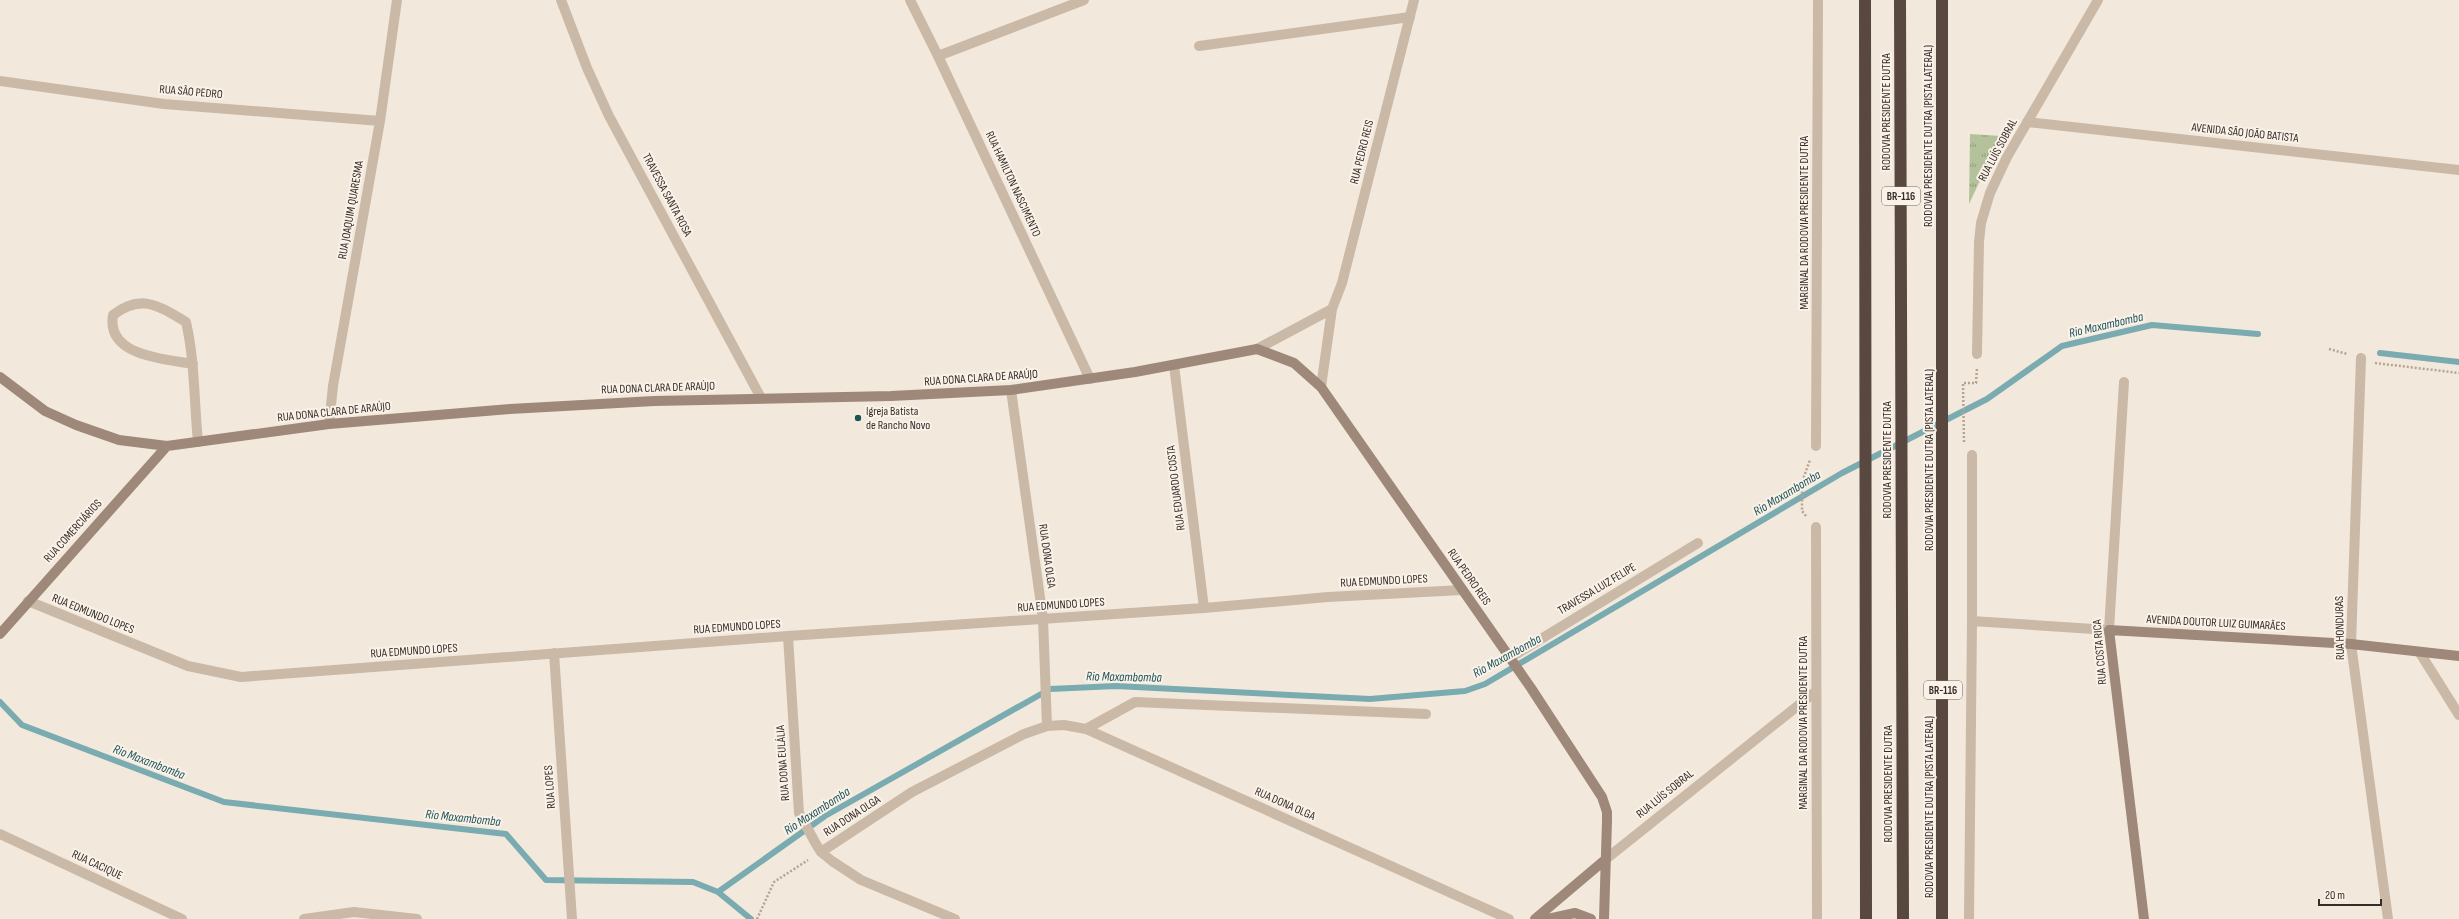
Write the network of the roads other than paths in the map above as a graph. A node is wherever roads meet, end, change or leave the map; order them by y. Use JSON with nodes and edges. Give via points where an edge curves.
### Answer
{"nodes":[{"id":1,"x":397,"y":0,"type":"edge"},
{"id":2,"x":561,"y":0,"type":"edge"},
{"id":3,"x":910,"y":0,"type":"edge"},
{"id":4,"x":1084,"y":0,"type":"edge"},
{"id":5,"x":1414,"y":0,"type":"edge"},
{"id":6,"x":1818,"y":0,"type":"edge"},
{"id":7,"x":1865,"y":0,"type":"edge"},
{"id":8,"x":1900,"y":0,"type":"edge"},
{"id":9,"x":1942,"y":0,"type":"edge"},
{"id":10,"x":2098,"y":0,"type":"edge"},
{"id":11,"x":1410,"y":17,"type":"junction"},
{"id":12,"x":1199,"y":46,"type":"dead end"},
{"id":13,"x":938,"y":56,"type":"junction"},
{"id":14,"x":0,"y":82,"type":"edge"},
{"id":15,"x":380,"y":121,"type":"junction"},
{"id":16,"x":2027,"y":122,"type":"junction"},
{"id":17,"x":2459,"y":170,"type":"edge"},
{"id":18,"x":1332,"y":309,"type":"junction"},
{"id":19,"x":1257,"y":349,"type":"junction"},
{"id":20,"x":1977,"y":354,"type":"dead end"},
{"id":21,"x":2361,"y":358,"type":"road end"},
{"id":22,"x":193,"y":364,"type":"junction"},
{"id":23,"x":1174,"y":365,"type":"junction"},
{"id":24,"x":0,"y":377,"type":"edge"},
{"id":25,"x":1090,"y":380,"type":"junction"},
{"id":26,"x":2124,"y":382,"type":"dead end"},
{"id":27,"x":1321,"y":387,"type":"junction"},
{"id":28,"x":1011,"y":390,"type":"junction"},
{"id":29,"x":761,"y":398,"type":"junction"},
{"id":30,"x":329,"y":424,"type":"junction"},
{"id":31,"x":198,"y":442,"type":"junction"},
{"id":32,"x":167,"y":446,"type":"junction"},
{"id":33,"x":1816,"y":446,"type":"road end"},
{"id":34,"x":1972,"y":455,"type":"dead end"},
{"id":35,"x":1816,"y":527,"type":"dead end"},
{"id":36,"x":1698,"y":544,"type":"dead end"},
{"id":37,"x":1462,"y":590,"type":"junction"},
{"id":38,"x":28,"y":601,"type":"junction"},
{"id":39,"x":1204,"y":608,"type":"junction"},
{"id":40,"x":1043,"y":619,"type":"junction"},
{"id":41,"x":1972,"y":621,"type":"junction"},
{"id":42,"x":2109,"y":630,"type":"junction"},
{"id":43,"x":0,"y":634,"type":"edge"},
{"id":44,"x":788,"y":636,"type":"junction"},
{"id":45,"x":2351,"y":644,"type":"junction"},
{"id":46,"x":554,"y":653,"type":"junction"},
{"id":47,"x":2420,"y":653,"type":"junction"},
{"id":48,"x":2459,"y":656,"type":"edge"},
{"id":49,"x":1511,"y":659,"type":"junction"},
{"id":50,"x":1815,"y":692,"type":"junction"},
{"id":51,"x":1426,"y":714,"type":"dead end"},
{"id":52,"x":2459,"y":715,"type":"edge"},
{"id":53,"x":1047,"y":726,"type":"junction"},
{"id":54,"x":1086,"y":729,"type":"junction"},
{"id":55,"x":0,"y":834,"type":"edge"},
{"id":56,"x":819,"y":848,"type":"junction"},
{"id":57,"x":1606,"y":859,"type":"junction"},
{"id":58,"x":573,"y":915,"type":"edge"},
{"id":59,"x":182,"y":919,"type":"edge"},
{"id":60,"x":304,"y":919,"type":"edge"},
{"id":61,"x":417,"y":919,"type":"edge"},
{"id":62,"x":955,"y":919,"type":"edge"},
{"id":63,"x":1510,"y":919,"type":"edge"},
{"id":64,"x":1535,"y":919,"type":"edge"},
{"id":65,"x":1548,"y":919,"type":"edge"},
{"id":66,"x":1591,"y":919,"type":"edge"},
{"id":67,"x":1604,"y":919,"type":"edge"},
{"id":68,"x":1817,"y":919,"type":"edge"},
{"id":69,"x":1866,"y":919,"type":"edge"},
{"id":70,"x":1903,"y":919,"type":"edge"},
{"id":71,"x":1942,"y":919,"type":"edge"},
{"id":72,"x":1969,"y":919,"type":"edge"},
{"id":73,"x":2144,"y":919,"type":"edge"},
{"id":74,"x":2388,"y":919,"type":"edge"}],
"edges":[{"from":1,"to":15,"type":"street","name":"RUA JOAQUIM QUARESMA"},
{"from":2,"to":29,"type":"street","name":"TRAVESSA SANTA ROSA","via":[[609,116]]},
{"from":3,"to":13,"type":"street","name":"RUA HAMILTON NASCIMENTO"},
{"from":4,"to":13,"type":"street"},
{"from":5,"to":11,"type":"street","name":"RUA PEDRO REIS"},
{"from":6,"to":33,"type":"street","name":"MARGINAL DA RODOVIA PRESIDENTE DUTRA"},
{"from":7,"to":69,"type":"highway","name":"RODOVIA PRESIDENTE DUTRA","number":"BR-116"},
{"from":8,"to":70,"type":"highway","name":"RODOVIA PRESIDENTE DUTRA","number":"BR-116"},
{"from":9,"to":71,"type":"highway","name":"RODOVIA PRESIDENTE DUTRA (PISTA LATERAL)","number":"BR-116"},
{"from":10,"to":16,"type":"street","name":"RUA LUÍS SOBRAL"},
{"from":11,"to":12,"type":"street"},
{"from":11,"to":18,"type":"street","name":"RUA PEDRO REIS","via":[[1342,283]]},
{"from":13,"to":25,"type":"street","name":"RUA HAMILTON NASCIMENTO"},
{"from":14,"to":15,"type":"street","name":"RUA SÃO PEDRO","via":[[164,104]]},
{"from":15,"to":30,"type":"street","name":"RUA JOAQUIM QUARESMA","via":[[333,386]]},
{"from":16,"to":17,"type":"street","name":"AVENIDA SÃO JOÃO BATISTA"},
{"from":16,"to":20,"type":"street","name":"RUA LUÍS SOBRAL","via":[[1998,174],[1981,223]]},
{"from":18,"to":19,"type":"street"},
{"from":18,"to":27,"type":"street","name":"RUA PEDRO REIS"},
{"from":19,"to":23,"type":"main road","name":"RUA DONA CLARA DE ARAÚJO"},
{"from":19,"to":27,"type":"main road","via":[[1294,363]]},
{"from":21,"to":45,"type":"street","name":"RUA HONDURAS"},
{"from":22,"to":22,"type":"street","via":[[186,322],[163,309],[138,302],[124,306],[113,315],[111,326],[116,338],[132,350],[160,359]]},
{"from":22,"to":31,"type":"street"},
{"from":23,"to":25,"type":"main road","name":"RUA DONA CLARA DE ARAÚJO"},
{"from":23,"to":39,"type":"street","name":"RUA EDUARDO COSTA"},
{"from":24,"to":32,"type":"main road","name":"RUA DONA CLARA DE ARAÚJO","via":[[46,411],[76,425],[119,440]]},
{"from":25,"to":28,"type":"main road","name":"RUA DONA CLARA DE ARAÚJO"},
{"from":26,"to":42,"type":"street","name":"RUA COSTA RICA"},
{"from":27,"to":37,"type":"main road","name":"RUA PEDRO REIS"},
{"from":28,"to":29,"type":"main road","name":"RUA DONA CLARA DE ARAÚJO","via":[[891,396]]},
{"from":28,"to":40,"type":"street","name":"RUA DONA OLGA"},
{"from":29,"to":30,"type":"main road","name":"RUA DONA CLARA DE ARAÚJO","via":[[572,405]]},
{"from":30,"to":31,"type":"main road","name":"RUA DONA CLARA DE ARAÚJO"},
{"from":31,"to":32,"type":"main road","name":"RUA DONA CLARA DE ARAÚJO"},
{"from":32,"to":38,"type":"main road","name":"RUA COMERCIÁRIOS"},
{"from":34,"to":41,"type":"street"},
{"from":35,"to":50,"type":"street","name":"MARGINAL DA RODOVIA PRESIDENTE DUTRA"},
{"from":36,"to":49,"type":"street","name":"TRAVESSA LUIZ FELIPE"},
{"from":37,"to":39,"type":"street","name":"RUA EDMUNDO LOPES","via":[[1328,597]]},
{"from":37,"to":49,"type":"main road","name":"RUA PEDRO REIS"},
{"from":38,"to":43,"type":"main road","name":"RUA COMERCIÁRIOS"},
{"from":38,"to":46,"type":"street","name":"RUA EDMUNDO LOPES","via":[[188,666],[241,677]]},
{"from":39,"to":40,"type":"street","name":"RUA EDMUNDO LOPES"},
{"from":40,"to":44,"type":"street","name":"RUA EDMUNDO LOPES"},
{"from":40,"to":53,"type":"street","name":"RUA DONA OLGA"},
{"from":41,"to":42,"type":"street","name":"AVENIDA DOUTOR LUIZ GUIMARÃES"},
{"from":41,"to":72,"type":"street"},
{"from":42,"to":45,"type":"main road","name":"AVENIDA DOUTOR LUIZ GUIMARÃES"},
{"from":42,"to":73,"type":"main road","name":"RUA COSTA RICA"},
{"from":44,"to":46,"type":"street","name":"RUA EDMUNDO LOPES"},
{"from":44,"to":56,"type":"street","name":"RUA DONA EULÁLIA","via":[[799,813]]},
{"from":45,"to":47,"type":"main road","name":"AVENIDA DOUTOR LUIZ GUIMARÃES"},
{"from":45,"to":74,"type":"street","name":"RUA HONDURAS"},
{"from":46,"to":58,"type":"street","name":"RUA LOPES"},
{"from":47,"to":48,"type":"main road","name":"AVENIDA DOUTOR LUIZ GUIMARÃES"},
{"from":47,"to":52,"type":"street"},
{"from":49,"to":57,"type":"main road","name":"RUA PEDRO REIS","via":[[1602,798],[1607,812]]},
{"from":50,"to":57,"type":"street","name":"RUA LUÍS SOBRAL"},
{"from":50,"to":68,"type":"street","name":"MARGINAL DA RODOVIA PRESIDENTE DUTRA"},
{"from":51,"to":54,"type":"street","via":[[1135,702]]},
{"from":53,"to":54,"type":"street","name":"RUA DONA OLGA","via":[[1064,725]]},
{"from":53,"to":56,"type":"street","name":"RUA DONA OLGA","via":[[987,752],[912,792]]},
{"from":54,"to":63,"type":"street","name":"RUA DONA OLGA"},
{"from":55,"to":59,"type":"street","name":"RUA CACIQUE"},
{"from":56,"to":62,"type":"street","name":"RUA DONA EULÁLIA","via":[[861,880]]},
{"from":57,"to":64,"type":"main road","name":"RUA LUÍS SOBRAL"},
{"from":57,"to":67,"type":"main road","name":"RUA PEDRO REIS"},
{"from":60,"to":61,"type":"street","via":[[354,912]]},
{"from":65,"to":66,"type":"main road","via":[[1560,914],[1575,913]]}]}
